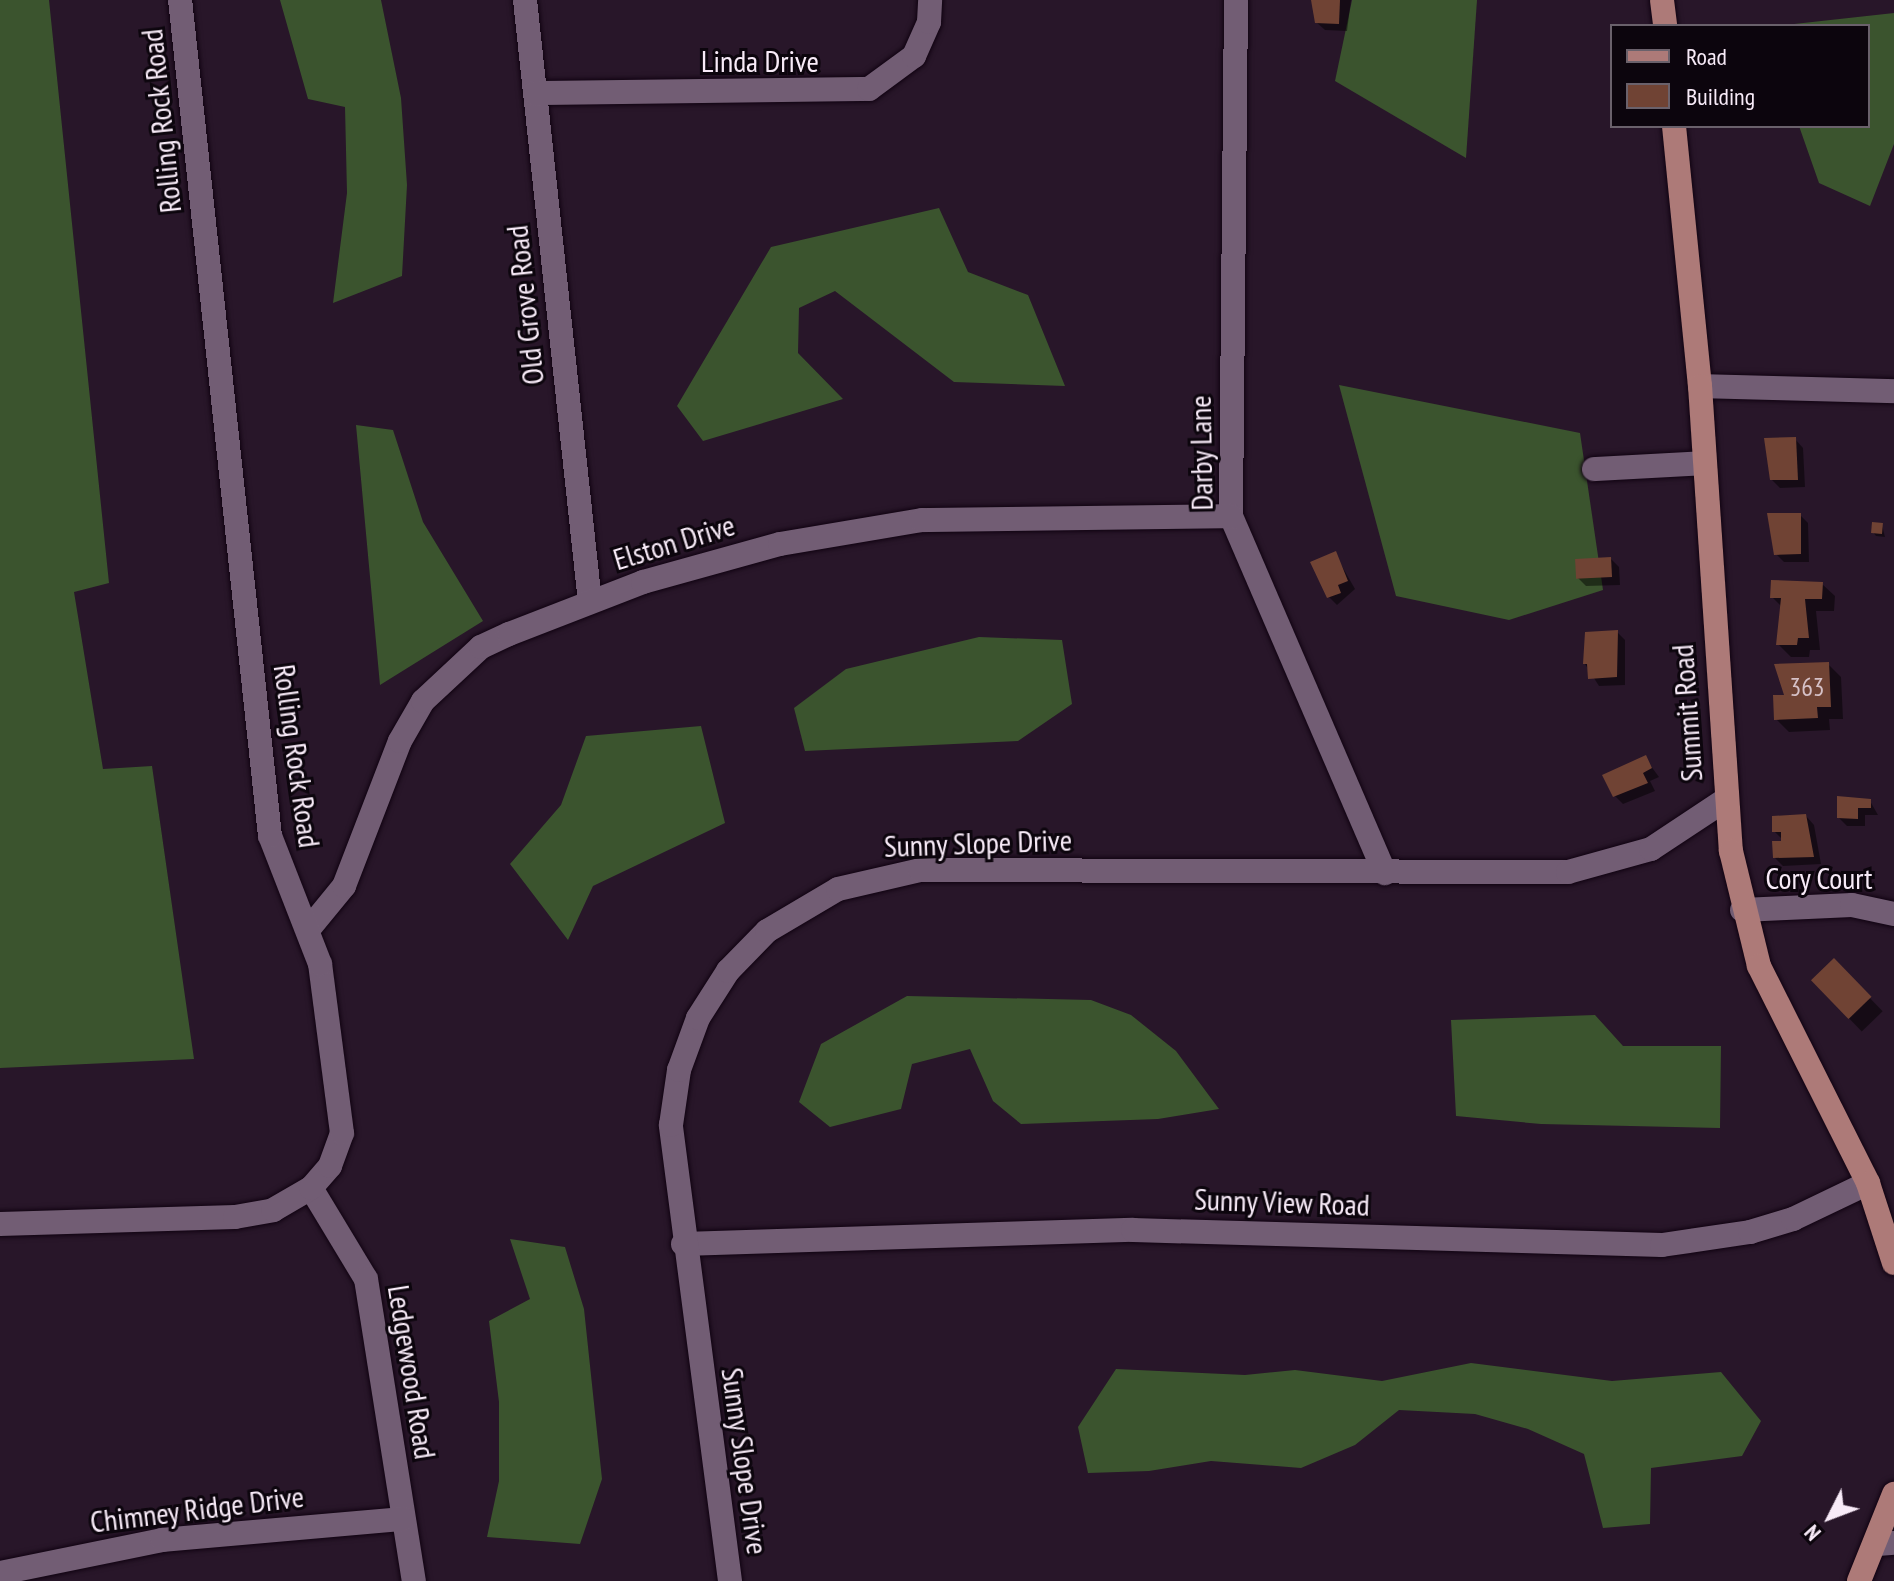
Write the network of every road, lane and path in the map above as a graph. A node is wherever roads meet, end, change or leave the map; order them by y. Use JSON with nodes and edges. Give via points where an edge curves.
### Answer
{"nodes":[{"id":1,"x":180,"y":0,"type":"edge"},
{"id":2,"x":525,"y":0,"type":"edge"},
{"id":3,"x":930,"y":0,"type":"edge"},
{"id":4,"x":1236,"y":0,"type":"edge"},
{"id":5,"x":1662,"y":0,"type":"edge"},
{"id":6,"x":1665,"y":24,"type":"edge"},
{"id":7,"x":535,"y":93,"type":"junction"},
{"id":8,"x":1674,"y":128,"type":"edge"},
{"id":9,"x":1700,"y":386,"type":"junction"},
{"id":10,"x":1894,"y":391,"type":"edge"},
{"id":11,"x":1704,"y":463,"type":"junction"},
{"id":12,"x":1594,"y":469,"type":"dead end"},
{"id":13,"x":1231,"y":516,"type":"junction"},
{"id":14,"x":590,"y":602,"type":"junction"},
{"id":15,"x":1725,"y":800,"type":"junction"},
{"id":16,"x":1385,"y":873,"type":"junction"},
{"id":17,"x":1742,"y":910,"type":"junction"},
{"id":18,"x":1894,"y":914,"type":"edge"},
{"id":19,"x":308,"y":930,"type":"junction"},
{"id":20,"x":1868,"y":1183,"type":"junction"},
{"id":21,"x":311,"y":1188,"type":"junction"},
{"id":22,"x":0,"y":1224,"type":"edge"},
{"id":23,"x":683,"y":1244,"type":"junction"},
{"id":24,"x":1894,"y":1263,"type":"edge"},
{"id":25,"x":1894,"y":1494,"type":"edge"},
{"id":26,"x":403,"y":1519,"type":"junction"},
{"id":27,"x":1886,"y":1544,"type":"edge"},
{"id":28,"x":54,"y":1571,"type":"edge"},
{"id":29,"x":0,"y":1573,"type":"edge"},
{"id":30,"x":414,"y":1581,"type":"edge"},
{"id":31,"x":730,"y":1581,"type":"edge"},
{"id":32,"x":1859,"y":1581,"type":"edge"}],
"edges":[{"from":1,"to":19,"type":"street","name":"Rolling Rock Road","via":[[270,836]]},
{"from":2,"to":7,"type":"street","name":"Old Grove Road"},
{"from":3,"to":7,"type":"street","name":"Linda Drive","via":[[929,22],[914,56],[886,81],[860,91]]},
{"from":4,"to":13,"type":"street","name":"Darby Lane"},
{"from":5,"to":6,"type":"main road"},
{"from":7,"to":14,"type":"street","name":"Old Grove Road"},
{"from":8,"to":9,"type":"main road","name":"Summit Road"},
{"from":9,"to":10,"type":"street"},
{"from":9,"to":11,"type":"main road","name":"Summit Road"},
{"from":11,"to":12,"type":"street"},
{"from":11,"to":15,"type":"main road","name":"Summit Road"},
{"from":13,"to":14,"type":"street","name":"Elston Drive","via":[[922,520],[780,544]]},
{"from":13,"to":16,"type":"street","name":"Darby Lane"},
{"from":14,"to":19,"type":"street","name":"Elston Drive","via":[[481,647],[423,701],[400,741],[344,886]]},
{"from":15,"to":16,"type":"street","name":"Sunny Slope Drive","via":[[1677,836],[1596,867],[1538,874]]},
{"from":15,"to":17,"type":"main road","name":"Summit Road"},
{"from":16,"to":23,"type":"street","name":"Sunny Slope Drive","via":[[920,870],[865,880],[813,900],[767,931],[728,971],[687,1044],[671,1125]]},
{"from":17,"to":18,"type":"street","name":"Cory Court","via":[[1852,905]]},
{"from":17,"to":20,"type":"main road","name":"Summit Road","via":[[1759,966]]},
{"from":19,"to":21,"type":"street","name":"Rolling Rock Road","via":[[320,964],[343,1111],[334,1158]]},
{"from":20,"to":23,"type":"street","name":"Sunny View Road","via":[[1765,1228],[1662,1245],[1133,1230]]},
{"from":20,"to":24,"type":"main road","name":"Summit Road"},
{"from":21,"to":22,"type":"street","name":"Rolling Rock Road","via":[[273,1210],[249,1216]]},
{"from":21,"to":26,"type":"street","name":"Ledgewood Road","via":[[366,1279]]},
{"from":23,"to":31,"type":"street","name":"Sunny Slope Drive"},
{"from":25,"to":27,"type":"main road"},
{"from":26,"to":28,"type":"street","name":"Chimney Ridge Drive","via":[[162,1540]]},
{"from":26,"to":30,"type":"street","name":"Ledgewood Road"},
{"from":27,"to":32,"type":"main road"},
{"from":28,"to":29,"type":"street","name":"Chimney Ridge Drive"}]}
